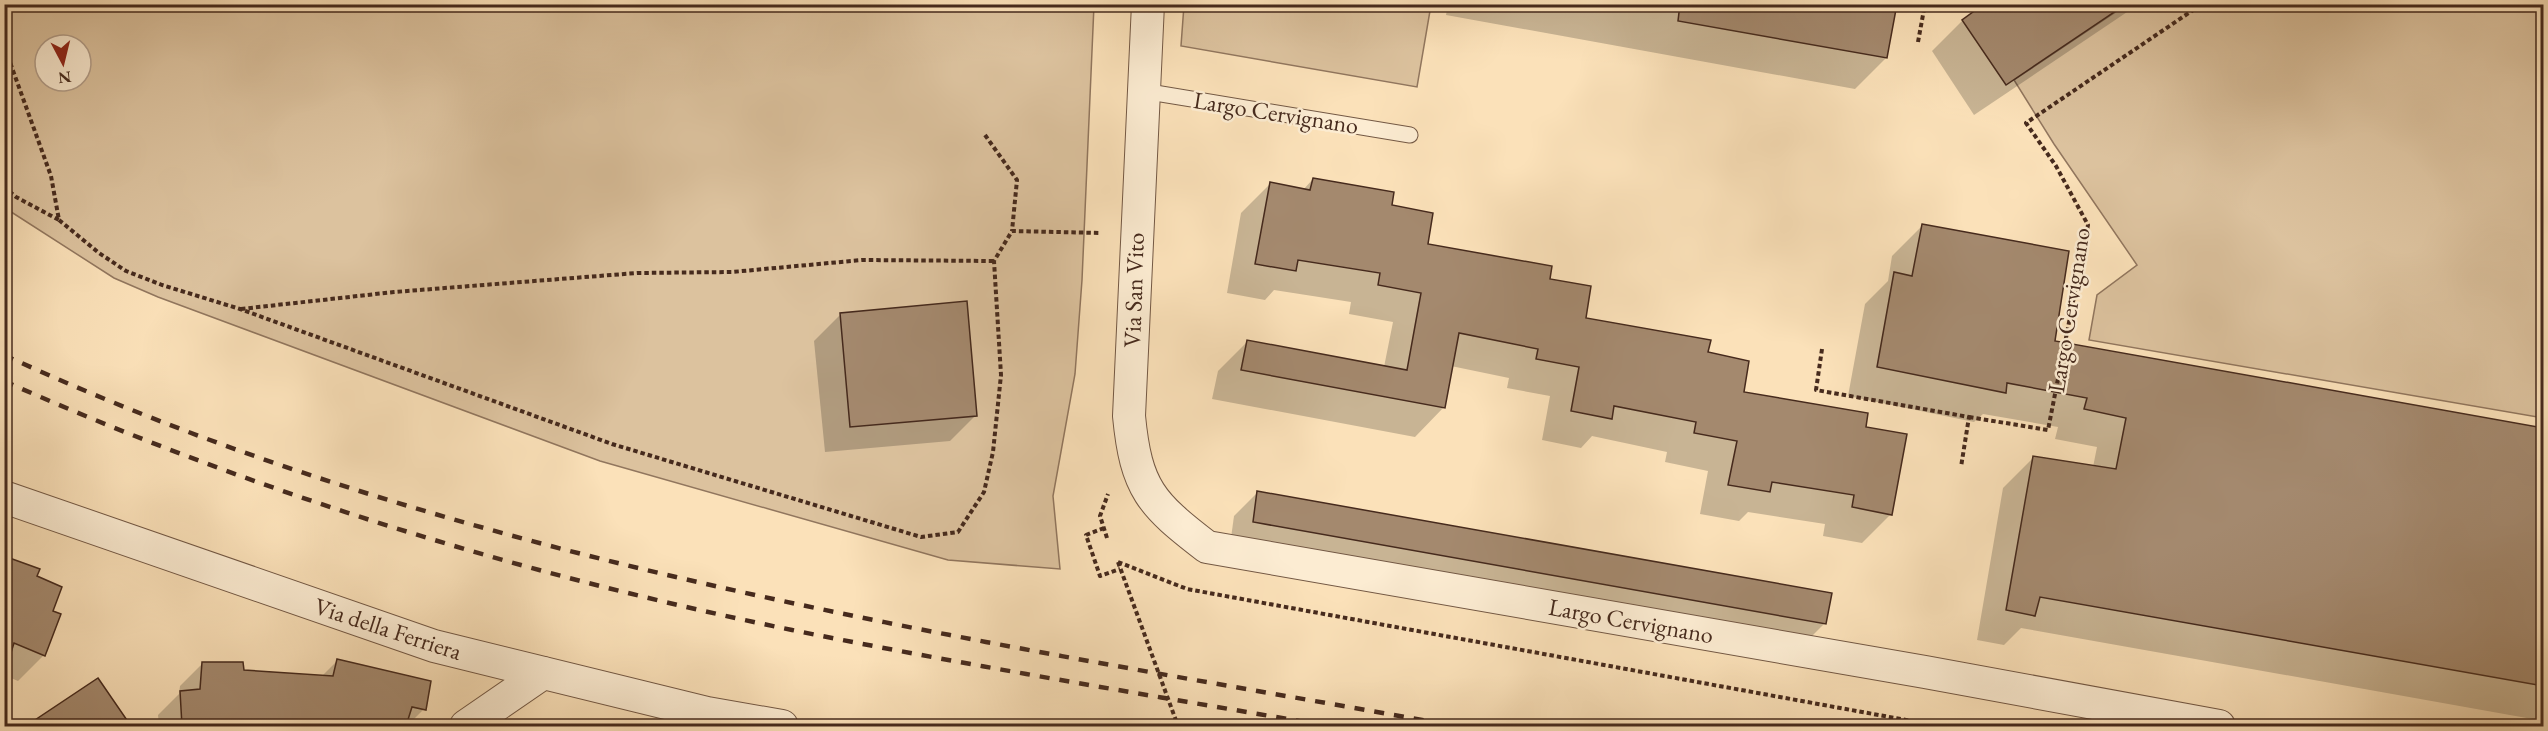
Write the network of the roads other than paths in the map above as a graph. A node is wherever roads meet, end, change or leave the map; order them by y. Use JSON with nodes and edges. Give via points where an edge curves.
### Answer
{"nodes":[{"id":1,"x":1148,"y":4,"type":"edge"},
{"id":2,"x":1143,"y":91,"type":"junction"},
{"id":3,"x":1410,"y":135,"type":"dead end"},
{"id":4,"x":4,"y":496,"type":"edge"},
{"id":5,"x":1207,"y":547,"type":"joint"},
{"id":6,"x":543,"y":673,"type":"junction"},
{"id":7,"x":707,"y":720,"type":"edge"},
{"id":8,"x":466,"y":726,"type":"edge"},
{"id":9,"x":782,"y":726,"type":"edge"},
{"id":10,"x":2218,"y":726,"type":"edge"}],
"edges":[{"from":1,"to":2,"type":"street","name":"Via San Vito"},
{"from":2,"to":3,"type":"lane","name":"Largo Cervignano"},
{"from":2,"to":5,"type":"street","name":"Via San Vito","via":[[1129,416],[1132,448],[1142,484],[1167,516]]},
{"from":4,"to":6,"type":"street","name":"Via della Ferriera","via":[[434,646]]},
{"from":5,"to":10,"type":"street","name":"Largo Cervignano"},
{"from":6,"to":7,"type":"street","name":"Via della Ferriera"},
{"from":6,"to":8,"type":"street"},
{"from":7,"to":9,"type":"street","name":"Via della Ferriera"}]}
